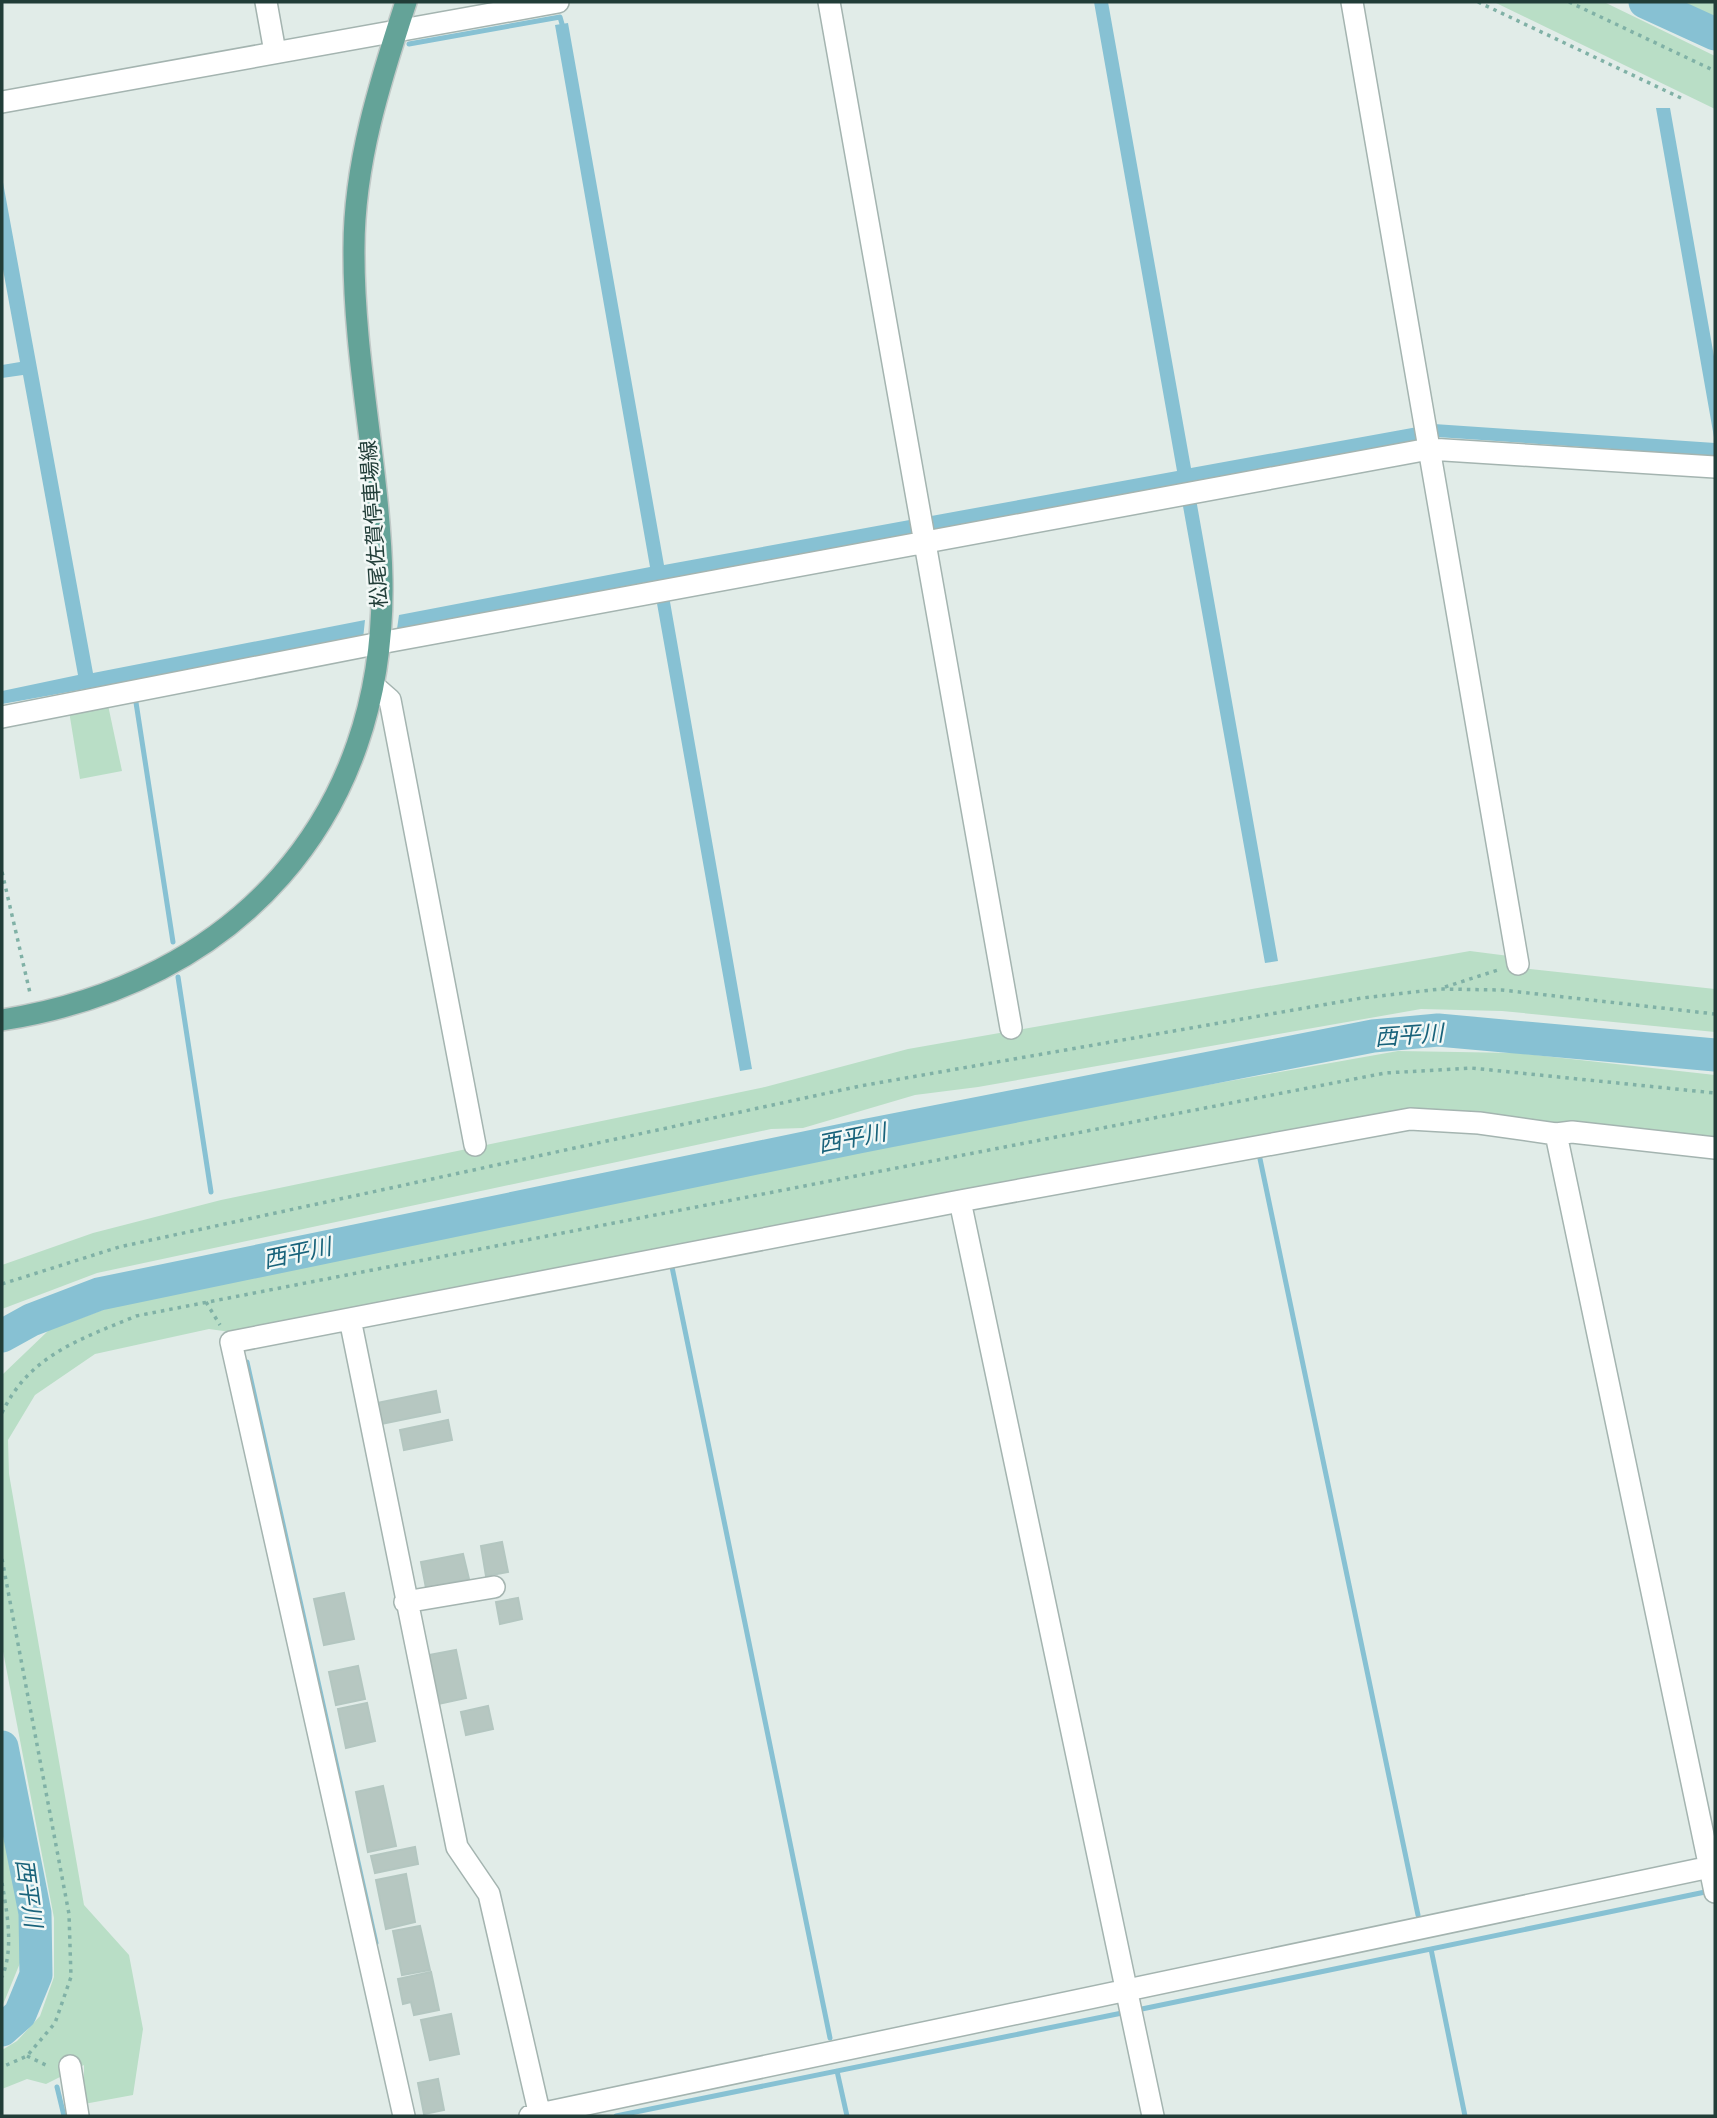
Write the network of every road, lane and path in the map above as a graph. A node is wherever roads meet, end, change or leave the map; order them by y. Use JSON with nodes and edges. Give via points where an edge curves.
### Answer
{"nodes":[{"id":1,"x":266,"y":2,"type":"edge"},
{"id":2,"x":406,"y":2,"type":"edge"},
{"id":3,"x":558,"y":2,"type":"edge"},
{"id":4,"x":830,"y":2,"type":"edge"},
{"id":5,"x":1352,"y":2,"type":"edge"},
{"id":6,"x":1478,"y":2,"type":"edge"},
{"id":7,"x":1569,"y":2,"type":"edge"},
{"id":8,"x":396,"y":31,"type":"junction"},
{"id":9,"x":275,"y":52,"type":"junction"},
{"id":10,"x":1715,"y":71,"type":"edge"},
{"id":11,"x":1681,"y":98,"type":"dead end"},
{"id":12,"x":2,"y":102,"type":"edge"},
{"id":13,"x":1429,"y":449,"type":"junction"},
{"id":14,"x":1714,"y":467,"type":"edge"},
{"id":15,"x":926,"y":542,"type":"junction"},
{"id":16,"x":380,"y":643,"type":"junction"},
{"id":17,"x":374,"y":686,"type":"junction"},
{"id":18,"x":2,"y":717,"type":"edge"},
{"id":19,"x":2,"y":872,"type":"edge"},
{"id":20,"x":1518,"y":964,"type":"joint"},
{"id":21,"x":1440,"y":989,"type":"junction"},
{"id":22,"x":35,"y":1013,"type":"junction"},
{"id":23,"x":1715,"y":1014,"type":"edge"},
{"id":24,"x":2,"y":1020,"type":"edge"},
{"id":25,"x":1011,"y":1028,"type":"dead end"},
{"id":26,"x":1715,"y":1093,"type":"edge"},
{"id":27,"x":1556,"y":1134,"type":"junction"},
{"id":28,"x":475,"y":1145,"type":"dead end"},
{"id":29,"x":1715,"y":1148,"type":"edge"},
{"id":30,"x":960,"y":1201,"type":"junction"},
{"id":31,"x":2,"y":1284,"type":"edge"},
{"id":32,"x":206,"y":1302,"type":"junction"},
{"id":33,"x":350,"y":1319,"type":"junction"},
{"id":34,"x":231,"y":1342,"type":"junction"},
{"id":35,"x":2,"y":1413,"type":"edge"},
{"id":36,"x":2,"y":1559,"type":"edge"},
{"id":37,"x":494,"y":1587,"type":"dead end"},
{"id":38,"x":405,"y":1602,"type":"junction"},
{"id":39,"x":1713,"y":1867,"type":"edge"},
{"id":40,"x":2,"y":1883,"type":"edge"},
{"id":41,"x":1715,"y":1892,"type":"edge"},
{"id":42,"x":2,"y":1977,"type":"edge"},
{"id":43,"x":1128,"y":1991,"type":"junction"},
{"id":44,"x":27,"y":2056,"type":"junction"},
{"id":45,"x":70,"y":2066,"type":"joint"},
{"id":46,"x":2,"y":2067,"type":"edge"},
{"id":47,"x":78,"y":2116,"type":"edge"},
{"id":48,"x":404,"y":2116,"type":"edge"},
{"id":49,"x":536,"y":2116,"type":"edge"},
{"id":50,"x":1153,"y":2116,"type":"edge"}],
"edges":[{"from":1,"to":9,"type":"street"},
{"from":2,"to":8,"type":"main road","name":"松尾佐賀停車場線"},
{"from":3,"to":8,"type":"street"},
{"from":4,"to":15,"type":"street"},
{"from":5,"to":13,"type":"street"},
{"from":6,"to":11,"type":"path"},
{"from":7,"to":10,"type":"path"},
{"from":8,"to":9,"type":"street"},
{"from":8,"to":16,"type":"main road","name":"松尾佐賀停車場線","via":[[360,168],[354,244],[355,316],[382,580]]},
{"from":9,"to":12,"type":"street"},
{"from":13,"to":14,"type":"street"},
{"from":13,"to":15,"type":"street"},
{"from":13,"to":20,"type":"street"},
{"from":15,"to":16,"type":"street"},
{"from":15,"to":25,"type":"street"},
{"from":16,"to":17,"type":"main road","name":"松尾佐賀停車場線"},
{"from":16,"to":18,"type":"street"},
{"from":17,"to":22,"type":"main road","name":"松尾佐賀停車場線","via":[[342,785],[307,844],[265,897],[179,961],[114,993]]},
{"from":17,"to":28,"type":"street","via":[[390,700]]},
{"from":19,"to":22,"type":"path"},
{"from":20,"to":21,"type":"path"},
{"from":21,"to":23,"type":"path","via":[[1502,990]]},
{"from":21,"to":31,"type":"path","via":[[1362,998],[860,1086],[119,1247]]},
{"from":22,"to":24,"type":"main road","name":"松尾佐賀停車場線"},
{"from":26,"to":32,"type":"path","via":[[1471,1068],[1385,1073]]},
{"from":27,"to":29,"type":"street"},
{"from":27,"to":30,"type":"street","via":[[1410,1119]]},
{"from":27,"to":39,"type":"street"},
{"from":30,"to":33,"type":"street"},
{"from":30,"to":43,"type":"street"},
{"from":32,"to":34,"type":"path"},
{"from":32,"to":35,"type":"path","via":[[136,1316],[60,1348],[13,1390]]},
{"from":33,"to":34,"type":"street"},
{"from":33,"to":38,"type":"street"},
{"from":34,"to":48,"type":"street"},
{"from":36,"to":44,"type":"path","via":[[69,1914],[71,1977],[55,2022]]},
{"from":37,"to":38,"type":"street"},
{"from":38,"to":49,"type":"street","via":[[457,1847],[489,1894]]},
{"from":39,"to":41,"type":"street"},
{"from":39,"to":43,"type":"street"},
{"from":40,"to":42,"type":"path","via":[[8,1963]]},
{"from":43,"to":49,"type":"street"},
{"from":43,"to":50,"type":"street"},
{"from":44,"to":45,"type":"path","via":[[55,2068],[64,2063]]},
{"from":44,"to":46,"type":"path"},
{"from":45,"to":47,"type":"street"}]}
